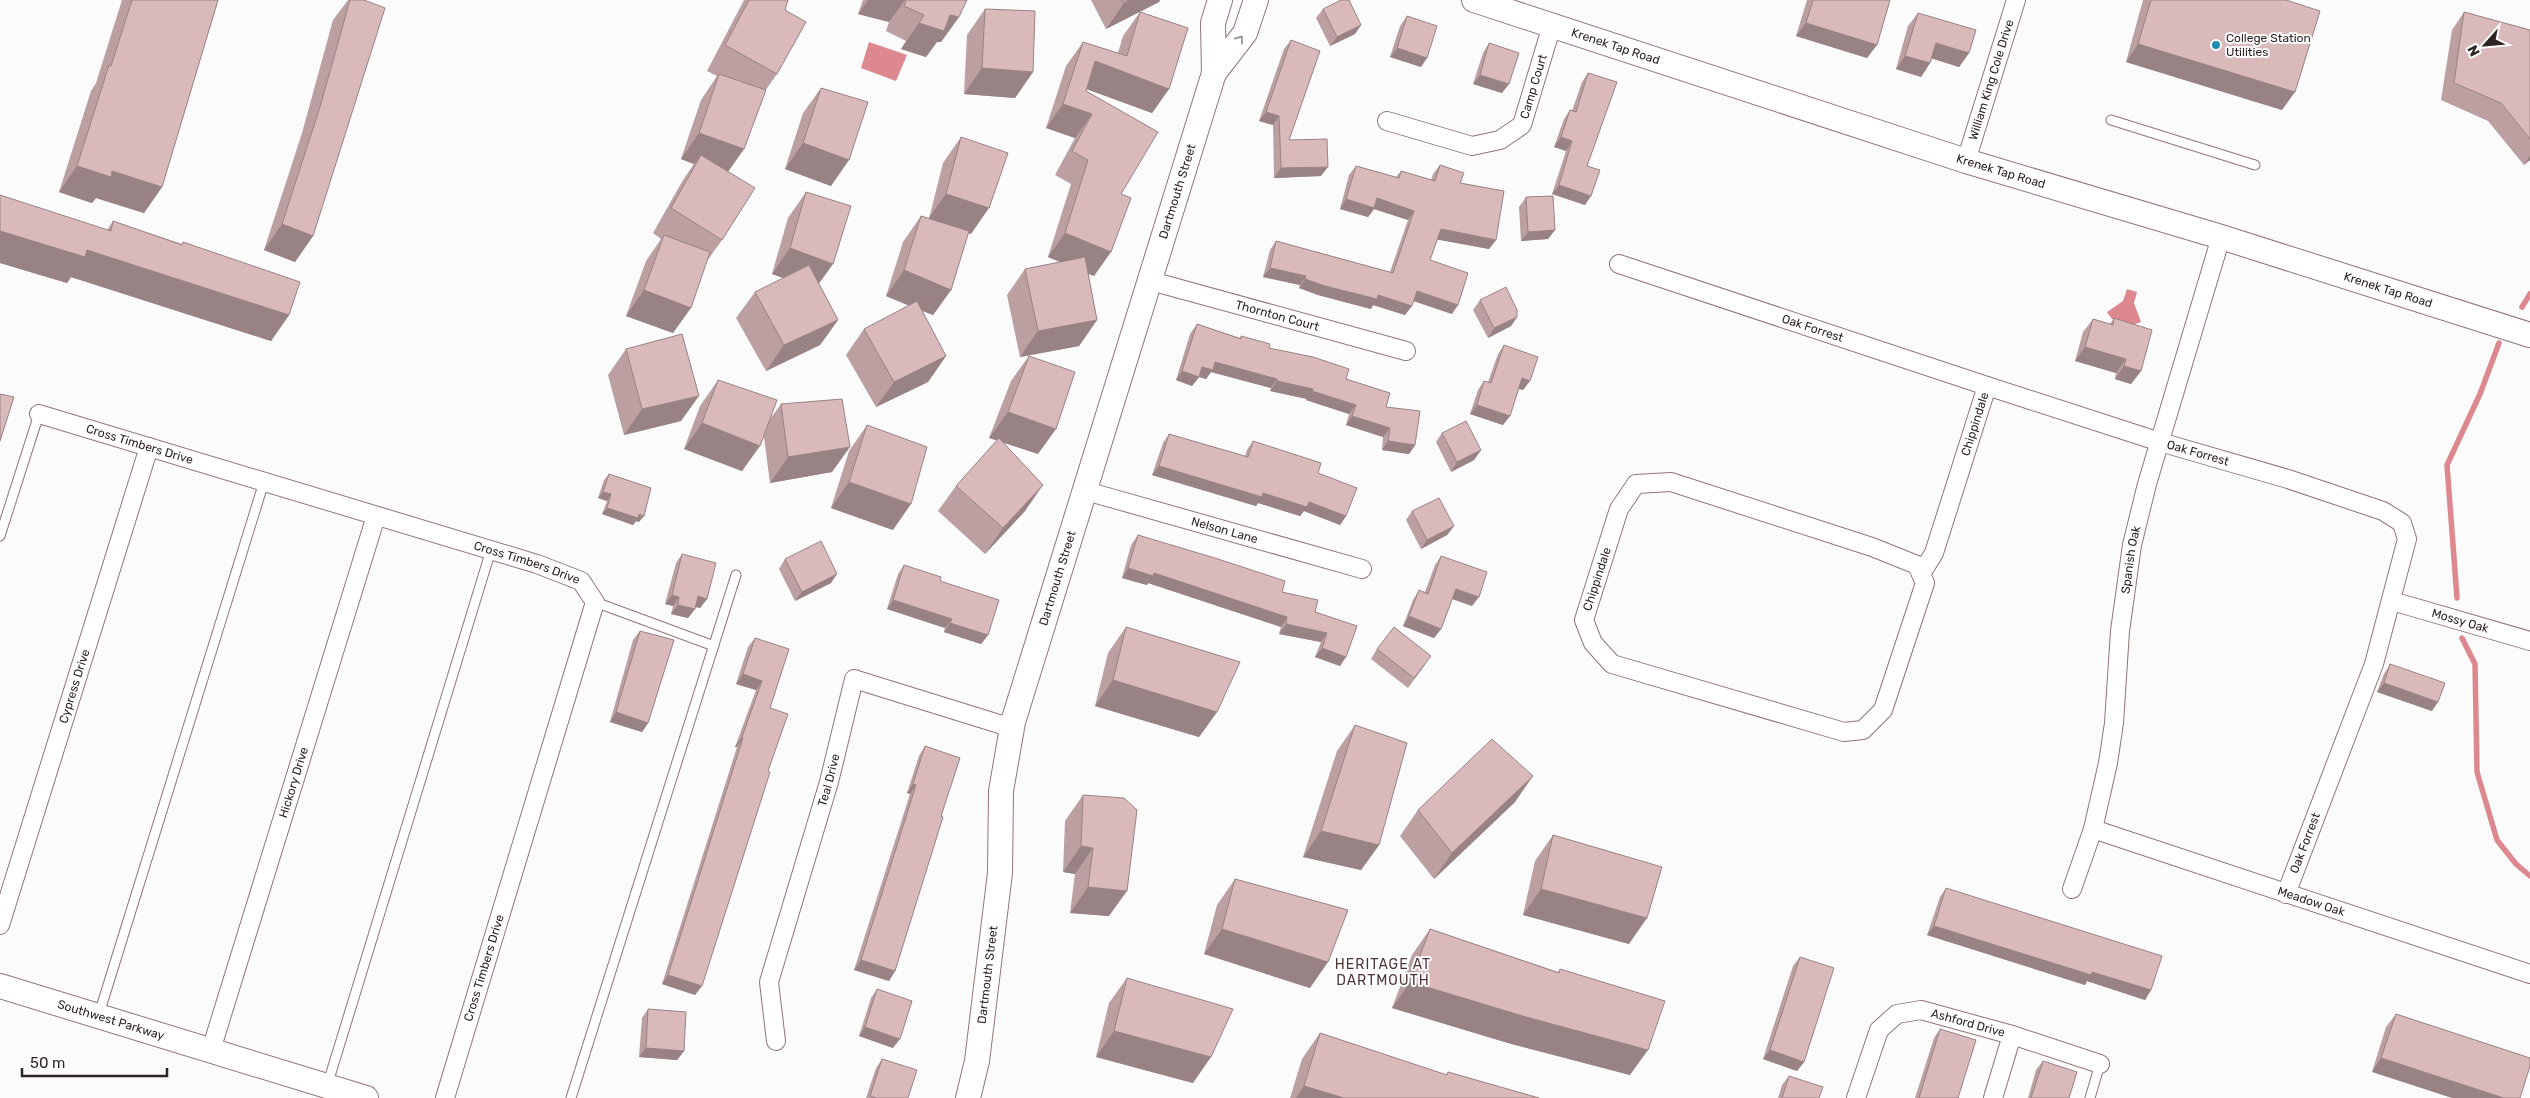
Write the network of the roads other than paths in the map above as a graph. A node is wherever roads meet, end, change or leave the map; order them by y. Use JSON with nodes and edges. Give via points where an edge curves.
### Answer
{"nodes":[{"id":1,"x":1220,"y":0,"type":"edge"},
{"id":2,"x":1256,"y":0,"type":"edge"},
{"id":3,"x":1474,"y":0,"type":"edge"},
{"id":4,"x":2016,"y":0,"type":"edge"},
{"id":5,"x":1552,"y":25,"type":"junction"},
{"id":6,"x":1214,"y":73,"type":"junction"},
{"id":7,"x":2111,"y":120,"type":"dead end"},
{"id":8,"x":1387,"y":121,"type":"dead end"},
{"id":9,"x":1966,"y":161,"type":"junction"},
{"id":10,"x":2255,"y":165,"type":"dead end"},
{"id":11,"x":2221,"y":237,"type":"junction"},
{"id":12,"x":1619,"y":264,"type":"dead end"},
{"id":13,"x":1151,"y":281,"type":"junction"},
{"id":14,"x":2530,"y":335,"type":"edge"},
{"id":15,"x":1406,"y":351,"type":"dead end"},
{"id":16,"x":1987,"y":386,"type":"junction"},
{"id":17,"x":39,"y":414,"type":"joint"},
{"id":18,"x":2160,"y":442,"type":"junction"},
{"id":19,"x":149,"y":447,"type":"junction"},
{"id":20,"x":264,"y":482,"type":"junction"},
{"id":21,"x":1086,"y":491,"type":"junction"},
{"id":22,"x":376,"y":516,"type":"junction"},
{"id":23,"x":0,"y":536,"type":"edge"},
{"id":24,"x":491,"y":550,"type":"junction"},
{"id":25,"x":1362,"y":570,"type":"dead end"},
{"id":26,"x":1921,"y":574,"type":"junction"},
{"id":27,"x":736,"y":575,"type":"dead end"},
{"id":28,"x":2392,"y":601,"type":"junction"},
{"id":29,"x":595,"y":602,"type":"junction"},
{"id":30,"x":2530,"y":641,"type":"edge"},
{"id":31,"x":714,"y":646,"type":"junction"},
{"id":32,"x":1012,"y":728,"type":"junction"},
{"id":33,"x":2093,"y":829,"type":"junction"},
{"id":34,"x":2072,"y":889,"type":"dead end"},
{"id":35,"x":2286,"y":894,"type":"junction"},
{"id":36,"x":0,"y":925,"type":"edge"},
{"id":37,"x":2530,"y":974,"type":"edge"},
{"id":38,"x":0,"y":986,"type":"edge"},
{"id":39,"x":99,"y":1015,"type":"junction"},
{"id":40,"x":2012,"y":1035,"type":"junction"},
{"id":41,"x":776,"y":1040,"type":"dead end"},
{"id":42,"x":211,"y":1050,"type":"junction"},
{"id":43,"x":2100,"y":1064,"type":"joint"},
{"id":44,"x":327,"y":1086,"type":"junction"},
{"id":45,"x":366,"y":1098,"type":"edge"},
{"id":46,"x":445,"y":1098,"type":"edge"},
{"id":47,"x":571,"y":1098,"type":"edge"},
{"id":48,"x":968,"y":1098,"type":"edge"},
{"id":49,"x":1856,"y":1098,"type":"edge"},
{"id":50,"x":1993,"y":1098,"type":"edge"},
{"id":51,"x":2090,"y":1098,"type":"edge"}],
"edges":[{"from":1,"to":6,"type":"street","name":"Dartmouth Street","via":[[1213,23]]},
{"from":6,"to":2,"type":"street","name":"Dartmouth Street","one_way":true,"via":[[1245,33]]},
{"from":3,"to":5,"type":"street","name":"Krenek Tap Road"},
{"from":4,"to":9,"type":"street","name":"William King Cole Drive"},
{"from":5,"to":8,"type":"street","name":"Camp Court","via":[[1522,125],[1500,140],[1472,146]]},
{"from":5,"to":9,"type":"street","name":"Krenek Tap Road"},
{"from":6,"to":13,"type":"street","name":"Dartmouth Street"},
{"from":7,"to":10,"type":"lane"},
{"from":9,"to":11,"type":"street","name":"Krenek Tap Road"},
{"from":11,"to":14,"type":"street","name":"Krenek Tap Road"},
{"from":11,"to":18,"type":"street","name":"Spanish Oak"},
{"from":12,"to":16,"type":"street","name":"Oak Forrest"},
{"from":13,"to":15,"type":"street","name":"Thornton Court"},
{"from":13,"to":21,"type":"street","name":"Dartmouth Street"},
{"from":16,"to":18,"type":"street","name":"Oak Forrest"},
{"from":16,"to":26,"type":"street","name":"Chippindale","via":[[1934,553]]},
{"from":17,"to":19,"type":"street","name":"Cross Timbers Drive"},
{"from":17,"to":23,"type":"lane"},
{"from":18,"to":28,"type":"street","name":"Oak Forrest","via":[[2288,479],[2383,511],[2402,523],[2408,539]]},
{"from":18,"to":33,"type":"street","name":"Spanish Oak","via":[[2132,544],[2120,631],[2114,723]]},
{"from":19,"to":20,"type":"street","name":"Cross Timbers Drive"},
{"from":19,"to":36,"type":"street","name":"Cypress Drive"},
{"from":20,"to":22,"type":"street","name":"Cross Timbers Drive"},
{"from":20,"to":39,"type":"lane"},
{"from":21,"to":25,"type":"street","name":"Nelson Lane"},
{"from":21,"to":32,"type":"street","name":"Dartmouth Street","via":[[1050,597]]},
{"from":22,"to":24,"type":"street","name":"Cross Timbers Drive"},
{"from":22,"to":42,"type":"street","name":"Hickory Drive"},
{"from":24,"to":29,"type":"street","name":"Cross Timbers Drive","via":[[581,581]]},
{"from":24,"to":44,"type":"lane"},
{"from":26,"to":26,"type":"street","name":"Chippindale","via":[[1917,565],[1872,548],[1672,482],[1636,484],[1619,509],[1584,620],[1593,643],[1612,664],[1844,732],[1863,730],[1883,710],[1925,583]]},
{"from":27,"to":31,"type":"lane"},
{"from":28,"to":30,"type":"street","name":"Mossy Oak"},
{"from":28,"to":35,"type":"street","name":"Oak Forrest","via":[[2374,664]]},
{"from":29,"to":31,"type":"lane"},
{"from":29,"to":46,"type":"street","name":"Cross Timbers Drive"},
{"from":31,"to":47,"type":"lane"},
{"from":32,"to":41,"type":"street","name":"Teal Drive","via":[[854,679],[829,782],[769,982]]},
{"from":32,"to":48,"type":"street","name":"Dartmouth Street","via":[[1001,791],[1000,873],[977,1061]]},
{"from":33,"to":34,"type":"street","name":"Spanish Oak"},
{"from":33,"to":35,"type":"street","name":"Meadow Oak"},
{"from":35,"to":37,"type":"street","name":"Meadow Oak"},
{"from":38,"to":39,"type":"street","name":"Southwest Parkway"},
{"from":39,"to":42,"type":"street","name":"Southwest Parkway"},
{"from":40,"to":43,"type":"street","name":"Ashford Drive"},
{"from":40,"to":49,"type":"street","name":"Ashford Drive","via":[[1921,1010],[1897,1014],[1879,1030]]},
{"from":40,"to":50,"type":"street"},
{"from":42,"to":44,"type":"street","name":"Southwest Parkway"},
{"from":43,"to":51,"type":"lane"},
{"from":44,"to":45,"type":"street","name":"Southwest Parkway"}]}
